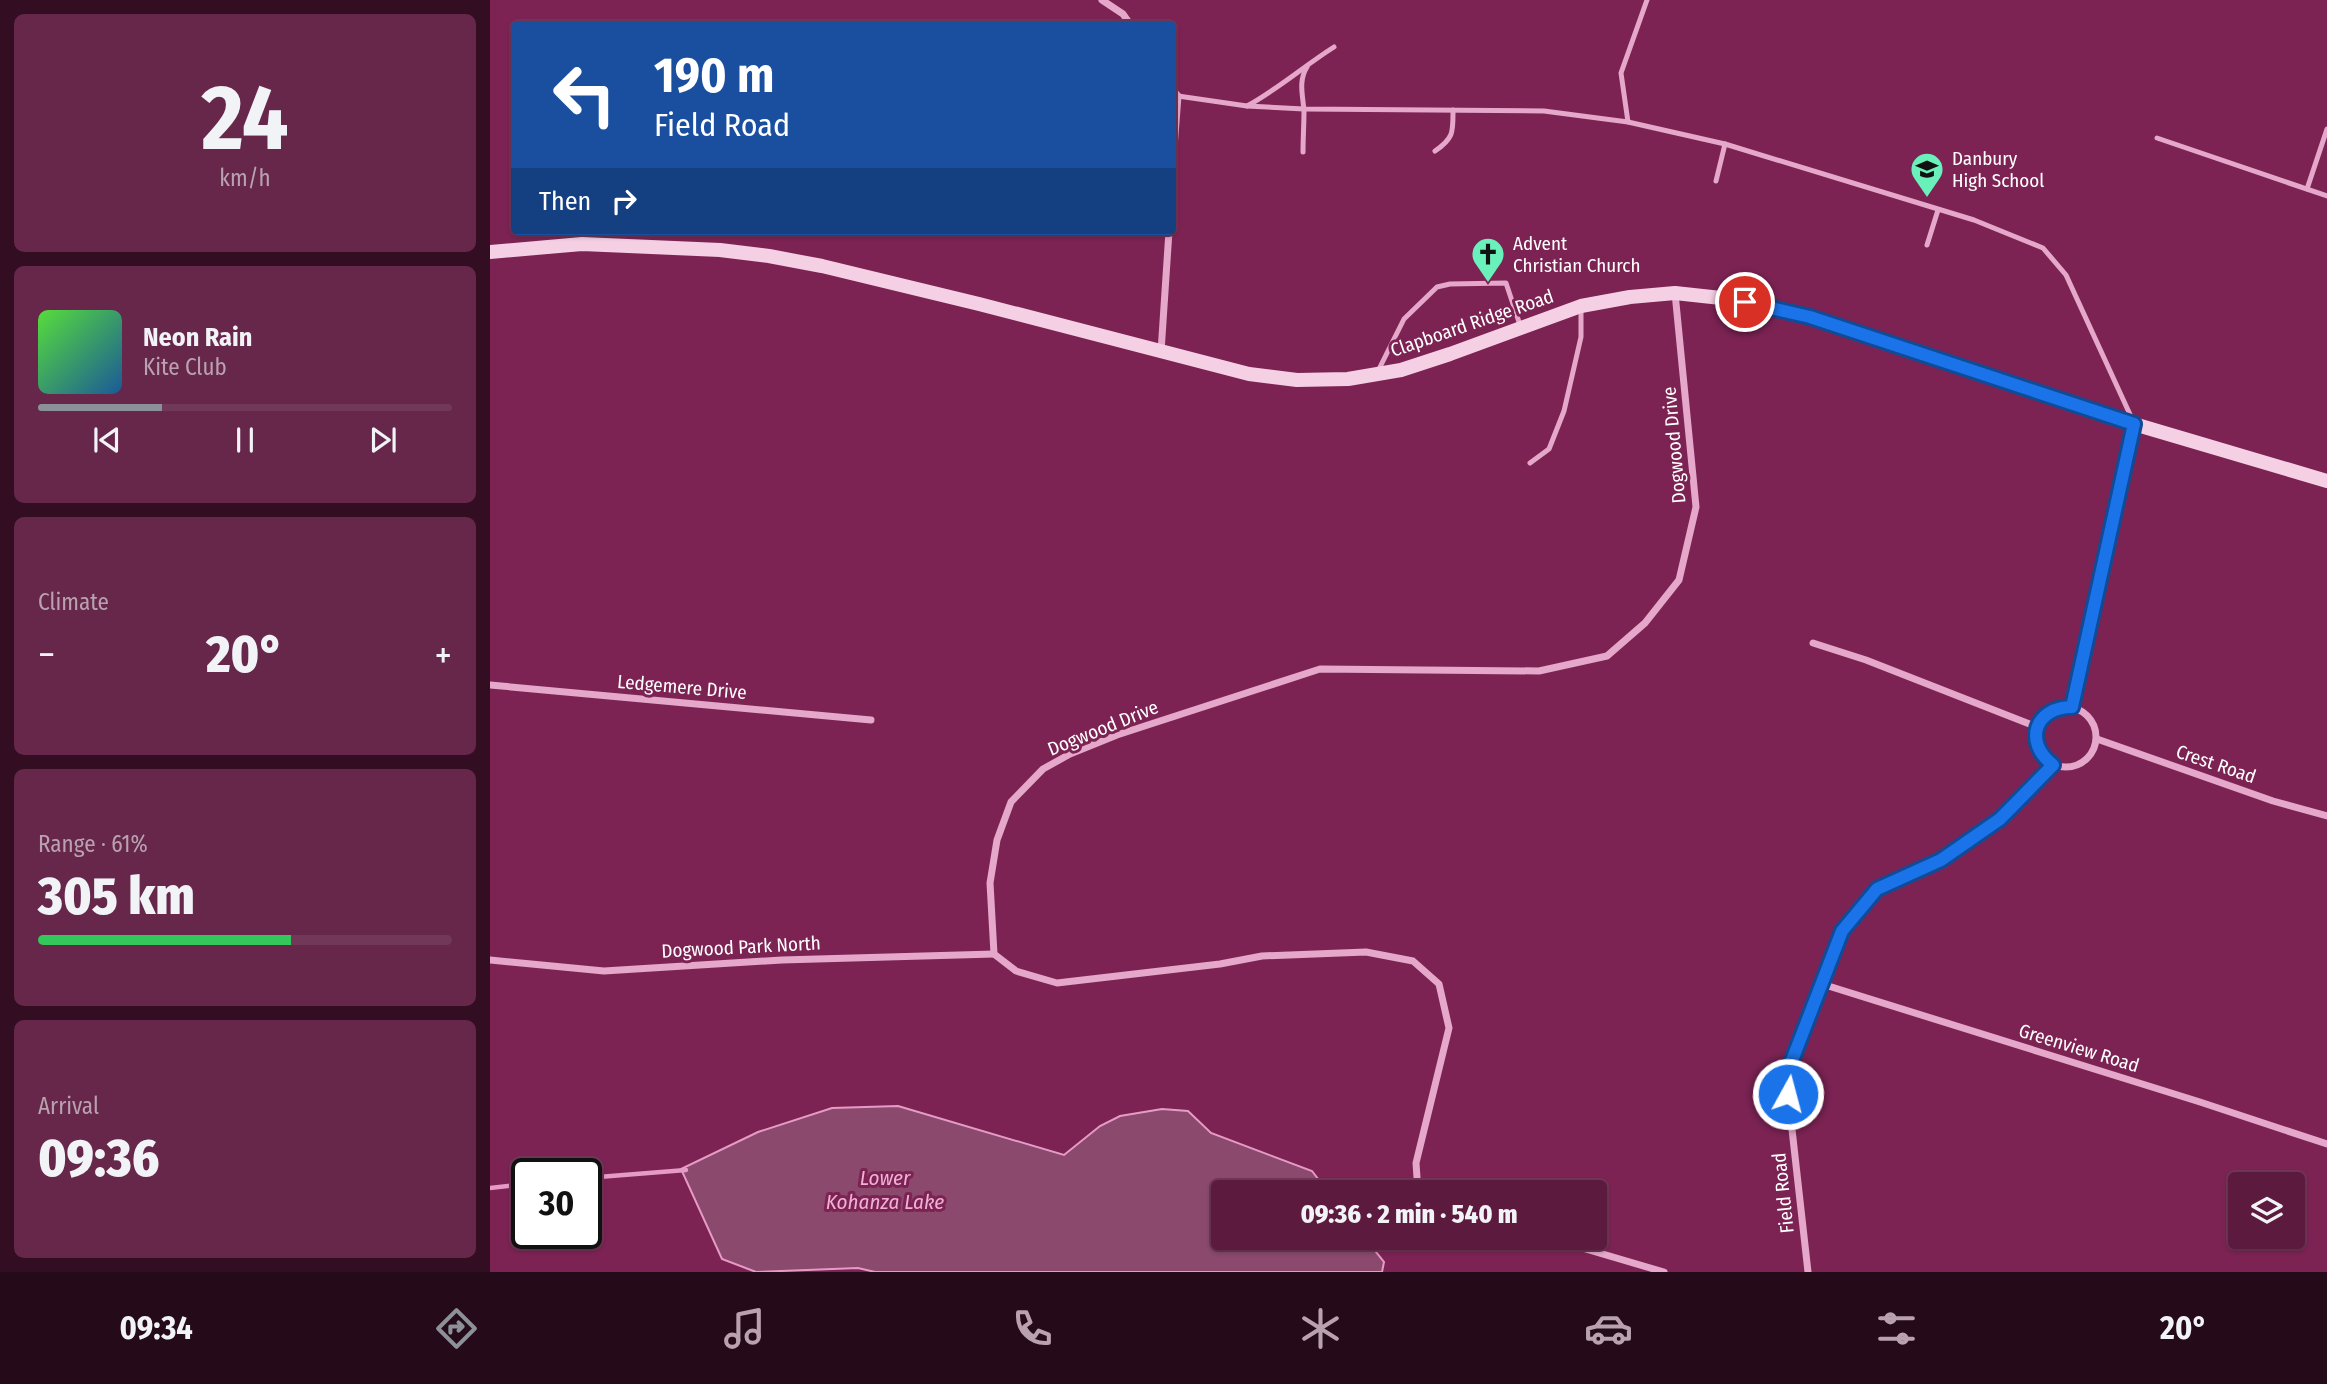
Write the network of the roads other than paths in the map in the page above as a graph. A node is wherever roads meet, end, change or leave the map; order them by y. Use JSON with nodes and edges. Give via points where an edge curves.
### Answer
{"nodes":[{"id":1,"x":1102,"y":0,"type":"edge"},
{"id":2,"x":1647,"y":0,"type":"edge"},
{"id":3,"x":1128,"y":21,"type":"edge"},
{"id":4,"x":1334,"y":47,"type":"dead end"},
{"id":5,"x":1311,"y":61,"type":"junction"},
{"id":6,"x":1176,"y":94,"type":"edge"},
{"id":7,"x":1178,"y":96,"type":"junction"},
{"id":8,"x":1247,"y":106,"type":"junction"},
{"id":9,"x":1304,"y":109,"type":"junction"},
{"id":10,"x":1453,"y":110,"type":"junction"},
{"id":11,"x":1176,"y":122,"type":"edge"},
{"id":12,"x":1628,"y":122,"type":"junction"},
{"id":13,"x":2327,"y":129,"type":"edge"},
{"id":14,"x":2157,"y":138,"type":"dead end"},
{"id":15,"x":1725,"y":145,"type":"junction"},
{"id":16,"x":1435,"y":151,"type":"dead end"},
{"id":17,"x":1303,"y":152,"type":"dead end"},
{"id":18,"x":2318,"y":158,"type":"junction"},
{"id":19,"x":2327,"y":161,"type":"edge"},
{"id":20,"x":1716,"y":181,"type":"dead end"},
{"id":21,"x":2307,"y":189,"type":"junction"},
{"id":22,"x":2327,"y":196,"type":"edge"},
{"id":23,"x":1938,"y":210,"type":"junction"},
{"id":24,"x":1169,"y":235,"type":"edge"},
{"id":25,"x":1927,"y":245,"type":"dead end"},
{"id":26,"x":490,"y":252,"type":"edge"},
{"id":27,"x":1675,"y":293,"type":"junction"},
{"id":28,"x":1581,"y":306,"type":"junction"},
{"id":29,"x":1521,"y":329,"type":"junction"},
{"id":30,"x":1161,"y":352,"type":"junction"},
{"id":31,"x":1377,"y":374,"type":"junction"},
{"id":32,"x":2134,"y":424,"type":"junction"},
{"id":33,"x":1530,"y":464,"type":"dead end"},
{"id":34,"x":2327,"y":481,"type":"edge"},
{"id":35,"x":1813,"y":643,"type":"dead end"},
{"id":36,"x":490,"y":685,"type":"edge"},
{"id":37,"x":2072,"y":707,"type":"junction"},
{"id":38,"x":871,"y":720,"type":"dead end"},
{"id":39,"x":2037,"y":727,"type":"junction"},
{"id":40,"x":2097,"y":738,"type":"junction"},
{"id":41,"x":2053,"y":765,"type":"junction"},
{"id":42,"x":2327,"y":816,"type":"edge"},
{"id":43,"x":994,"y":954,"type":"junction"},
{"id":44,"x":490,"y":960,"type":"edge"},
{"id":45,"x":1822,"y":984,"type":"junction"},
{"id":46,"x":2327,"y":1144,"type":"edge"},
{"id":47,"x":1417,"y":1180,"type":"edge"},
{"id":48,"x":1589,"y":1250,"type":"edge"},
{"id":49,"x":1664,"y":1272,"type":"edge"},
{"id":50,"x":1808,"y":1272,"type":"edge"}],
"edges":[{"from":1,"to":3,"type":"street"},
{"from":2,"to":12,"type":"lane","via":[[1621,74]]},
{"from":4,"to":5,"type":"lane"},
{"from":5,"to":8,"type":"lane","via":[[1272,93]]},
{"from":5,"to":9,"type":"lane","via":[[1303,74]]},
{"from":6,"to":7,"type":"street"},
{"from":7,"to":8,"type":"lane"},
{"from":7,"to":11,"type":"street"},
{"from":8,"to":9,"type":"lane"},
{"from":9,"to":10,"type":"lane"},
{"from":9,"to":17,"type":"lane"},
{"from":10,"to":12,"type":"lane","via":[[1544,111]]},
{"from":10,"to":16,"type":"lane","via":[[1453,134]]},
{"from":12,"to":15,"type":"lane"},
{"from":13,"to":18,"type":"lane"},
{"from":14,"to":21,"type":"lane"},
{"from":15,"to":20,"type":"lane"},
{"from":15,"to":23,"type":"lane"},
{"from":18,"to":19,"type":"lane"},
{"from":18,"to":21,"type":"lane"},
{"from":21,"to":22,"type":"lane"},
{"from":23,"to":25,"type":"lane"},
{"from":23,"to":32,"type":"lane","via":[[2043,248],[2066,275]]},
{"from":24,"to":30,"type":"street"},
{"from":26,"to":30,"type":"main road","name":"Clapboard Ridge Road","via":[[595,245],[769,256]]},
{"from":27,"to":28,"type":"main road","name":"Clapboard Ridge Road"},
{"from":27,"to":32,"type":"main road","name":"Clapboard Ridge Road","via":[[1810,317]]},
{"from":27,"to":43,"type":"street","name":"Dogwood Drive","via":[[1696,508],[1679,580],[1645,624],[1607,656],[1539,671],[1320,669],[1070,754],[1043,769],[1011,802],[997,840],[990,883]]},
{"from":28,"to":29,"type":"main road","name":"Clapboard Ridge Road"},
{"from":28,"to":33,"type":"lane","via":[[1581,337],[1564,411],[1549,449]]},
{"from":29,"to":31,"type":"main road","name":"Clapboard Ridge Road"},
{"from":29,"to":31,"type":"lane","via":[[1506,283],[1437,287],[1404,319]]},
{"from":30,"to":31,"type":"main road","name":"Clapboard Ridge Road","via":[[1249,374],[1297,380]]},
{"from":32,"to":34,"type":"main road","name":"Clapboard Ridge Road"},
{"from":32,"to":37,"type":"street"},
{"from":35,"to":39,"type":"street"},
{"from":36,"to":38,"type":"street","name":"Ledgemere Drive"},
{"from":37,"to":39,"type":"street","via":[[2051,711]]},
{"from":37,"to":40,"type":"street","via":[[2090,718]]},
{"from":39,"to":41,"type":"street","via":[[2038,749]]},
{"from":40,"to":41,"type":"street","via":[[2087,760],[2076,766]]},
{"from":40,"to":42,"type":"street","name":"Crest Road"},
{"from":41,"to":45,"type":"street","name":"Field Road","via":[[2000,819],[1941,860],[1877,889],[1842,931]]},
{"from":43,"to":44,"type":"street","name":"Dogwood Park North","via":[[604,971]]},
{"from":43,"to":47,"type":"street","via":[[1016,971],[1056,983],[1262,956],[1366,952],[1413,961],[1439,984],[1448,1028],[1416,1163]]},
{"from":45,"to":46,"type":"street","name":"Greenview Road"},
{"from":45,"to":50,"type":"street","name":"Field Road","via":[[1786,1076]]},
{"from":48,"to":49,"type":"street"}]}
